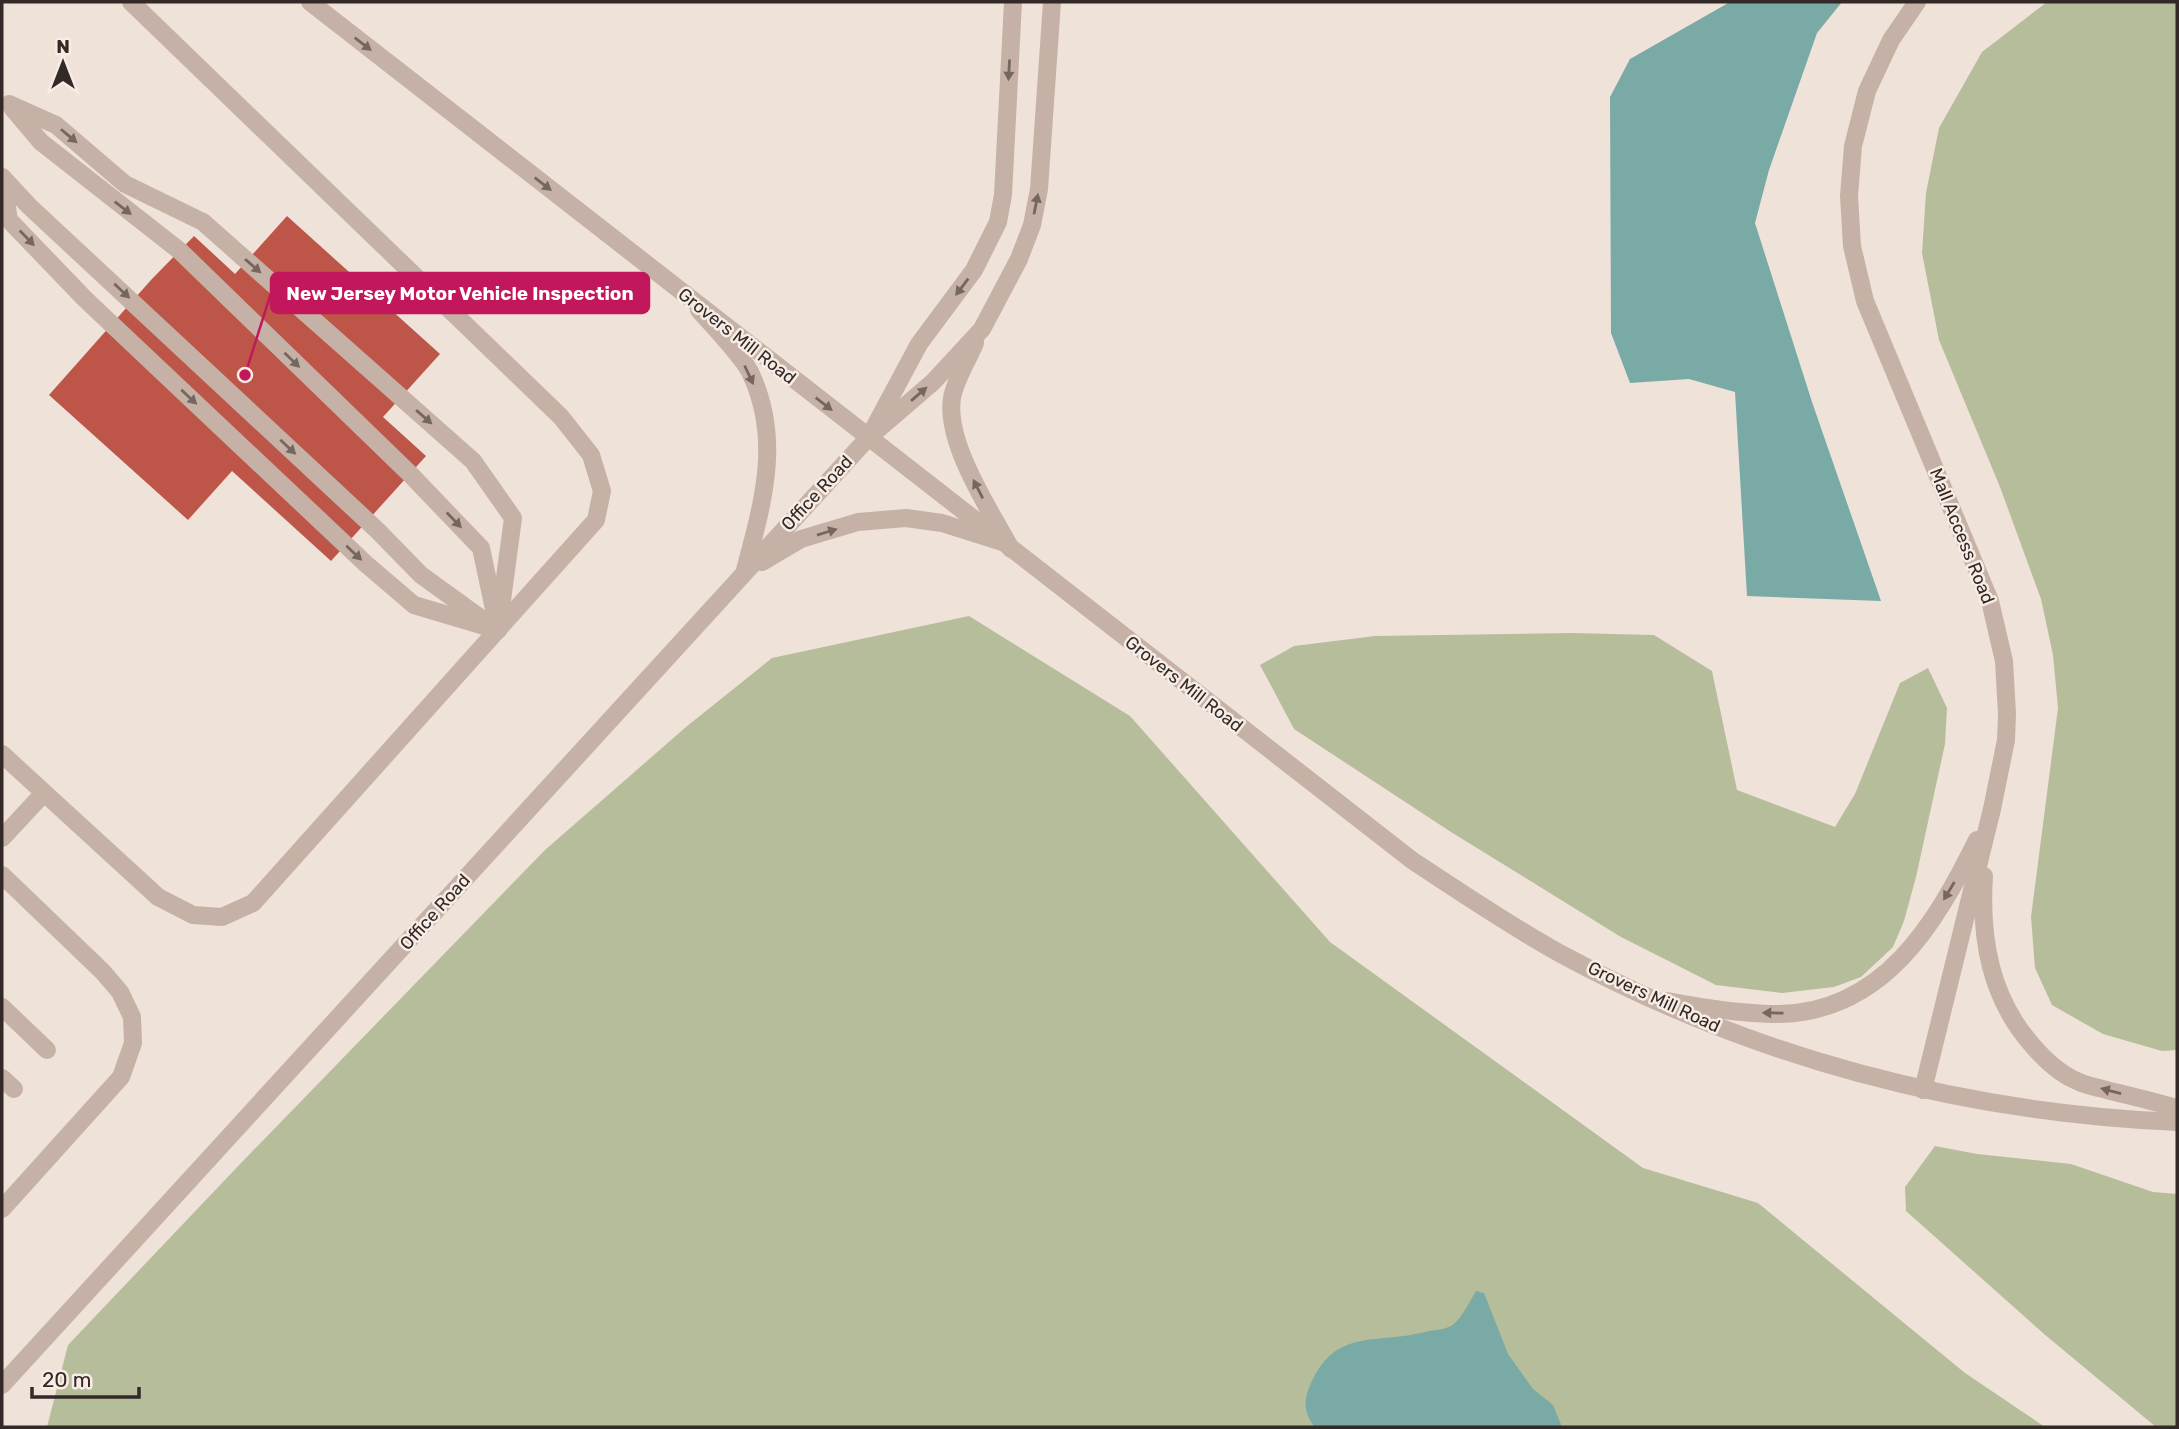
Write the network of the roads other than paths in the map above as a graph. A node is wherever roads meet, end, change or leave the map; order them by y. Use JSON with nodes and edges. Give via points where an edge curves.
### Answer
{"nodes":[{"id":1,"x":116,"y":2,"type":"edge"},
{"id":2,"x":310,"y":2,"type":"edge"},
{"id":3,"x":1013,"y":2,"type":"edge"},
{"id":4,"x":1052,"y":2,"type":"edge"},
{"id":5,"x":1917,"y":2,"type":"edge"},
{"id":6,"x":136,"y":8,"type":"edge"},
{"id":7,"x":5,"y":100,"type":"edge"},
{"id":8,"x":2,"y":177,"type":"edge"},
{"id":9,"x":693,"y":301,"type":"junction"},
{"id":10,"x":982,"y":328,"type":"junction"},
{"id":11,"x":868,"y":438,"type":"junction"},
{"id":12,"x":1006,"y":545,"type":"junction"},
{"id":13,"x":744,"y":573,"type":"junction"},
{"id":14,"x":498,"y":630,"type":"junction"},
{"id":15,"x":2,"y":754,"type":"edge"},
{"id":16,"x":44,"y":793,"type":"junction"},
{"id":17,"x":1992,"y":809,"type":"junction"},
{"id":18,"x":2,"y":838,"type":"edge"},
{"id":19,"x":2,"y":875,"type":"edge"},
{"id":20,"x":1651,"y":999,"type":"junction"},
{"id":21,"x":2,"y":1007,"type":"edge"},
{"id":22,"x":47,"y":1050,"type":"dead end"},
{"id":23,"x":1923,"y":1090,"type":"junction"},
{"id":24,"x":2177,"y":1108,"type":"edge"},
{"id":25,"x":2177,"y":1122,"type":"edge"},
{"id":26,"x":2,"y":1209,"type":"edge"},
{"id":27,"x":2,"y":1385,"type":"edge"}],
"edges":[{"from":1,"to":6,"type":"street"},
{"from":2,"to":9,"type":"street","name":"Grovers Mill Road","one_way":true},
{"from":3,"to":11,"type":"street","one_way":true,"via":[[998,222],[974,270],[919,344]]},
{"from":10,"to":4,"type":"street","one_way":true,"via":[[1032,225],[1039,189]]},
{"from":5,"to":17,"type":"street","name":"Mall Access Road","via":[[1891,40],[1867,91],[1853,145],[1852,246],[1865,301],[1999,631],[2006,740]]},
{"from":6,"to":14,"type":"street","via":[[561,417],[591,455],[602,491],[596,520]]},
{"from":7,"to":14,"type":"street","one_way":true,"via":[[41,142],[180,251],[481,548]]},
{"from":7,"to":14,"type":"street","one_way":true,"via":[[56,125],[125,184],[204,222],[473,461],[513,517]]},
{"from":8,"to":14,"type":"street","one_way":true,"via":[[421,575]]},
{"from":8,"to":14,"type":"street","one_way":true,"via":[[9,220],[85,299],[366,564],[414,605]]},
{"from":9,"to":11,"type":"street","name":"Grovers Mill Road","one_way":true},
{"from":9,"to":13,"type":"street","one_way":true,"via":[[749,370],[768,431],[764,501]]},
{"from":11,"to":10,"type":"street","one_way":true,"via":[[933,382]]},
{"from":12,"to":10,"type":"street","one_way":true,"via":[[975,483],[951,416],[952,396]]},
{"from":11,"to":12,"type":"street","name":"Grovers Mill Road"},
{"from":11,"to":13,"type":"street","name":"Office Road"},
{"from":13,"to":12,"type":"street","one_way":true,"via":[[801,539],[858,522],[906,517],[942,523]]},
{"from":12,"to":20,"type":"street","name":"Grovers Mill Road","via":[[1413,861],[1496,916]]},
{"from":13,"to":27,"type":"street","name":"Office Road"},
{"from":14,"to":16,"type":"street","via":[[253,903],[222,917],[193,915],[158,897]]},
{"from":15,"to":16,"type":"street"},
{"from":16,"to":18,"type":"street"},
{"from":17,"to":20,"type":"street","one_way":true,"via":[[1919,939],[1894,967],[1863,989],[1829,1005],[1779,1014]]},
{"from":17,"to":23,"type":"street","name":"Mall Access Road"},
{"from":24,"to":17,"type":"street","one_way":true,"via":[[2080,1083],[2039,1052],[2008,1011],[1992,976],[1983,927]]},
{"from":19,"to":26,"type":"street","via":[[120,992],[132,1017],[133,1043],[121,1077]]},
{"from":20,"to":23,"type":"street","name":"Grovers Mill Road","via":[[1838,1069]]},
{"from":21,"to":22,"type":"street"},
{"from":23,"to":25,"type":"street","name":"Grovers Mill Road","via":[[2116,1120]]}]}
